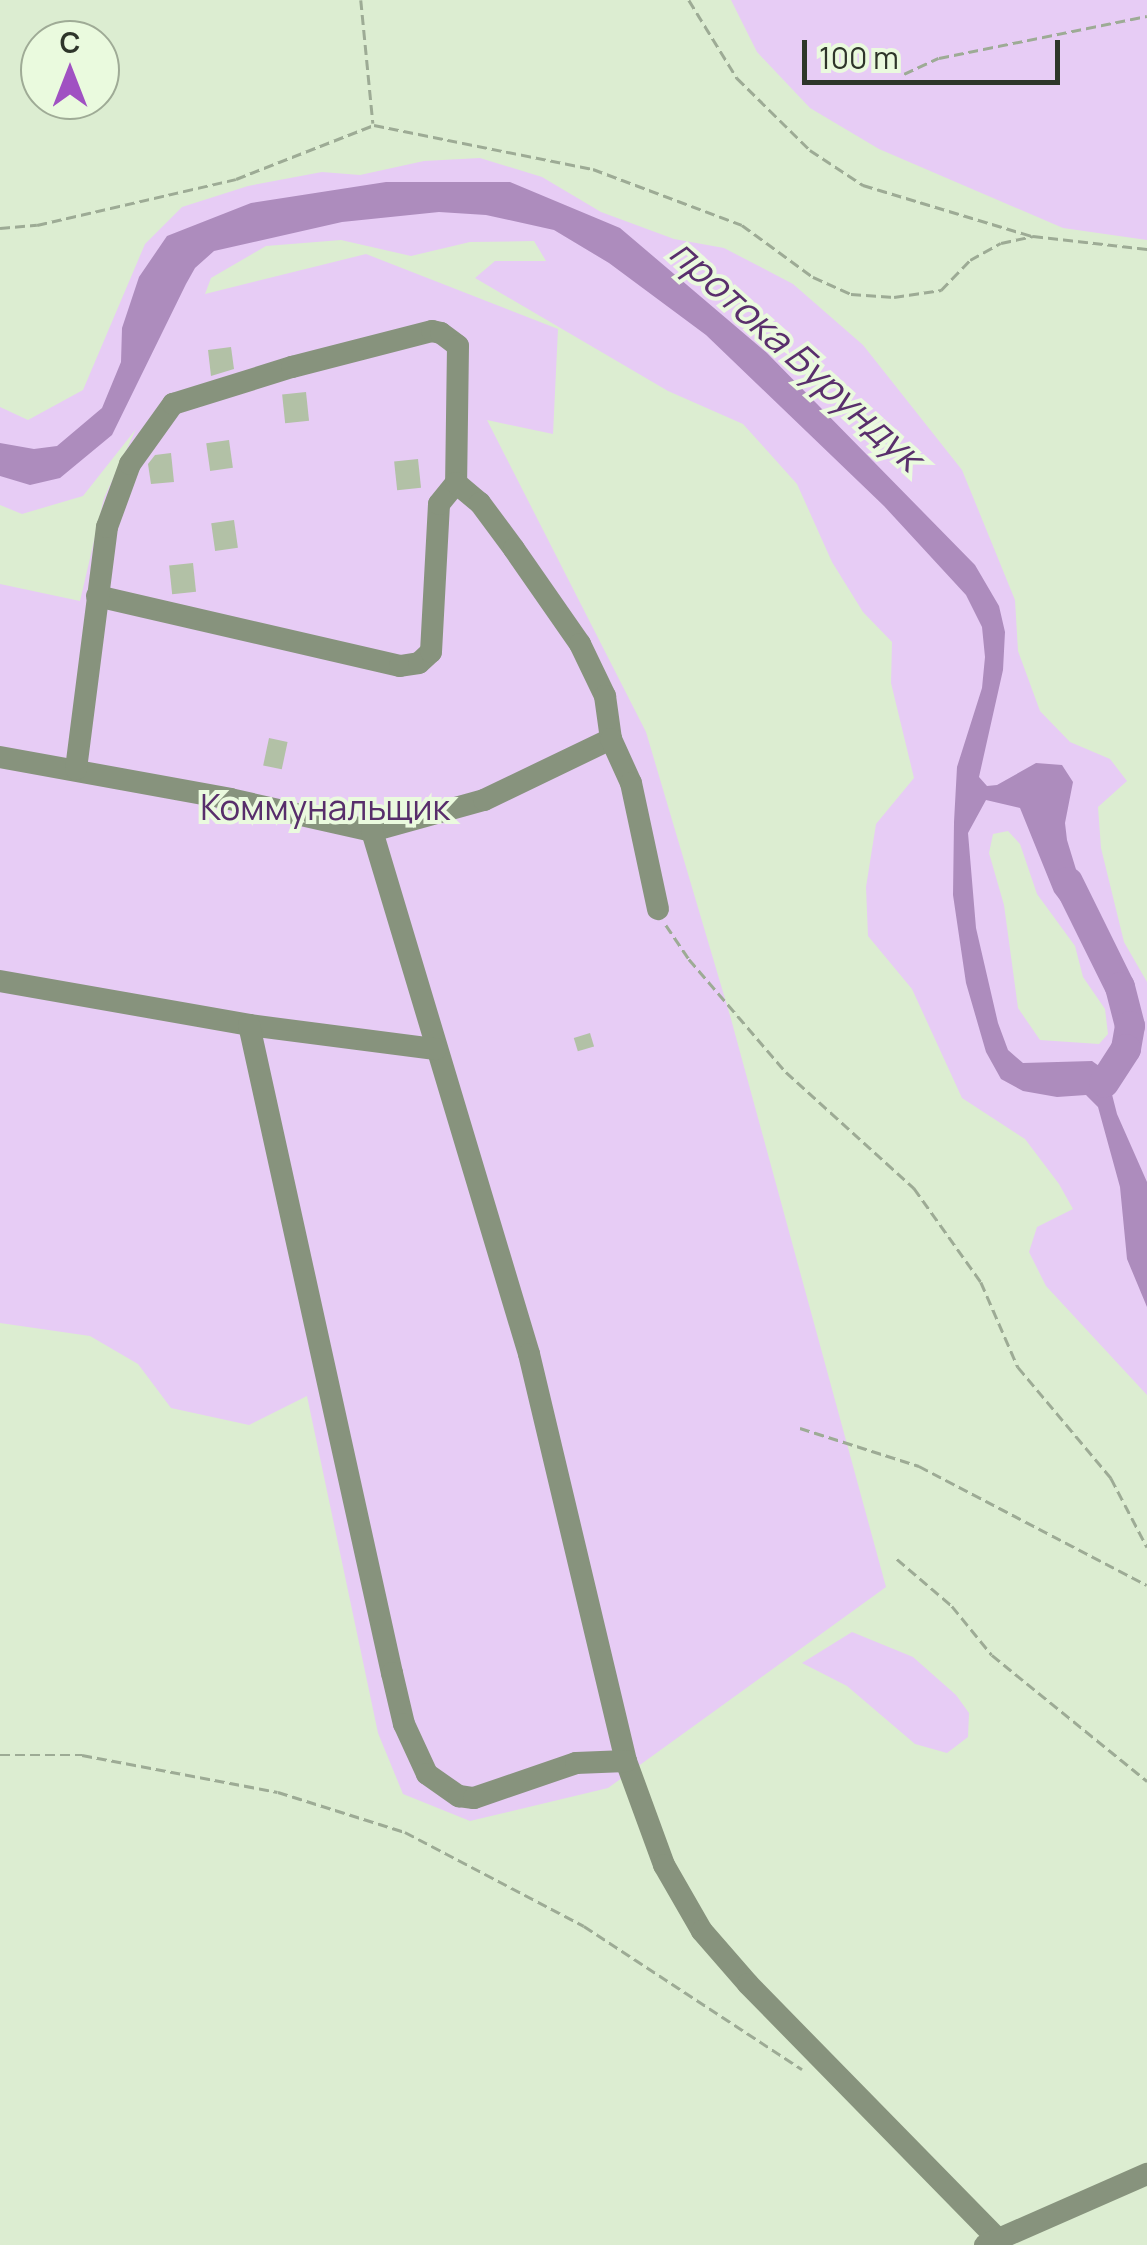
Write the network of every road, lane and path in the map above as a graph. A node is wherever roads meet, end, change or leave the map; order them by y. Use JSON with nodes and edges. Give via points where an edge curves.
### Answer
{"nodes":[{"id":1,"x":362,"y":0,"type":"edge"},
{"id":2,"x":690,"y":0,"type":"edge"},
{"id":3,"x":1147,"y":16,"type":"edge"},
{"id":4,"x":904,"y":74,"type":"dead end"},
{"id":5,"x":374,"y":126,"type":"junction"},
{"id":6,"x":0,"y":228,"type":"edge"},
{"id":7,"x":1033,"y":236,"type":"junction"},
{"id":8,"x":1147,"y":249,"type":"edge"},
{"id":9,"x":456,"y":483,"type":"junction"},
{"id":10,"x":97,"y":596,"type":"junction"},
{"id":11,"x":611,"y":739,"type":"junction"},
{"id":12,"x":0,"y":757,"type":"edge"},
{"id":13,"x":76,"y":770,"type":"junction"},
{"id":14,"x":372,"y":831,"type":"junction"},
{"id":15,"x":658,"y":910,"type":"joint"},
{"id":16,"x":0,"y":982,"type":"edge"},
{"id":17,"x":249,"y":1025,"type":"junction"},
{"id":18,"x":435,"y":1049,"type":"junction"},
{"id":19,"x":800,"y":1428,"type":"dead end"},
{"id":20,"x":1147,"y":1547,"type":"edge"},
{"id":21,"x":897,"y":1558,"type":"dead end"},
{"id":22,"x":1147,"y":1585,"type":"edge"},
{"id":23,"x":0,"y":1755,"type":"edge"},
{"id":24,"x":626,"y":1761,"type":"junction"},
{"id":25,"x":1147,"y":1781,"type":"edge"},
{"id":26,"x":810,"y":2074,"type":"dead end"},
{"id":27,"x":1147,"y":2174,"type":"edge"},
{"id":28,"x":991,"y":2242,"type":"edge"}],
"edges":[{"from":1,"to":5,"type":"path"},
{"from":2,"to":7,"type":"path","via":[[737,78],[810,150],[862,185]]},
{"from":3,"to":4,"type":"path","via":[[939,58]]},
{"from":5,"to":6,"type":"path","via":[[236,179]]},
{"from":5,"to":7,"type":"path","via":[[593,169],[742,225],[813,277],[851,294],[941,290],[970,260]]},
{"from":7,"to":8,"type":"path"},
{"from":9,"to":10,"type":"street","via":[[439,504],[431,652],[420,663],[400,666]]},
{"from":9,"to":10,"type":"street","via":[[458,346],[442,332],[232,384],[174,404],[130,464],[107,527]]},
{"from":9,"to":11,"type":"street","via":[[480,503],[580,644],[609,706]]},
{"from":10,"to":13,"type":"street"},
{"from":11,"to":14,"type":"street","via":[[484,800]]},
{"from":11,"to":15,"type":"street","via":[[631,782]]},
{"from":12,"to":13,"type":"street"},
{"from":13,"to":14,"type":"street"},
{"from":14,"to":18,"type":"street"},
{"from":15,"to":20,"type":"path","via":[[688,959],[786,1072],[914,1188],[981,1282],[1018,1367],[1111,1478]]},
{"from":16,"to":17,"type":"street"},
{"from":17,"to":18,"type":"street"},
{"from":17,"to":24,"type":"street","via":[[392,1674],[404,1724],[427,1774],[459,1796],[474,1798],[576,1764]]},
{"from":18,"to":24,"type":"street","via":[[529,1354]]},
{"from":19,"to":22,"type":"path","via":[[919,1466]]},
{"from":21,"to":25,"type":"path","via":[[952,1606],[992,1654]]},
{"from":23,"to":26,"type":"path","via":[[82,1755],[258,1788],[405,1832],[584,1926]]},
{"from":24,"to":28,"type":"street","via":[[664,1865],[702,1931]]},
{"from":27,"to":28,"type":"street"}]}
